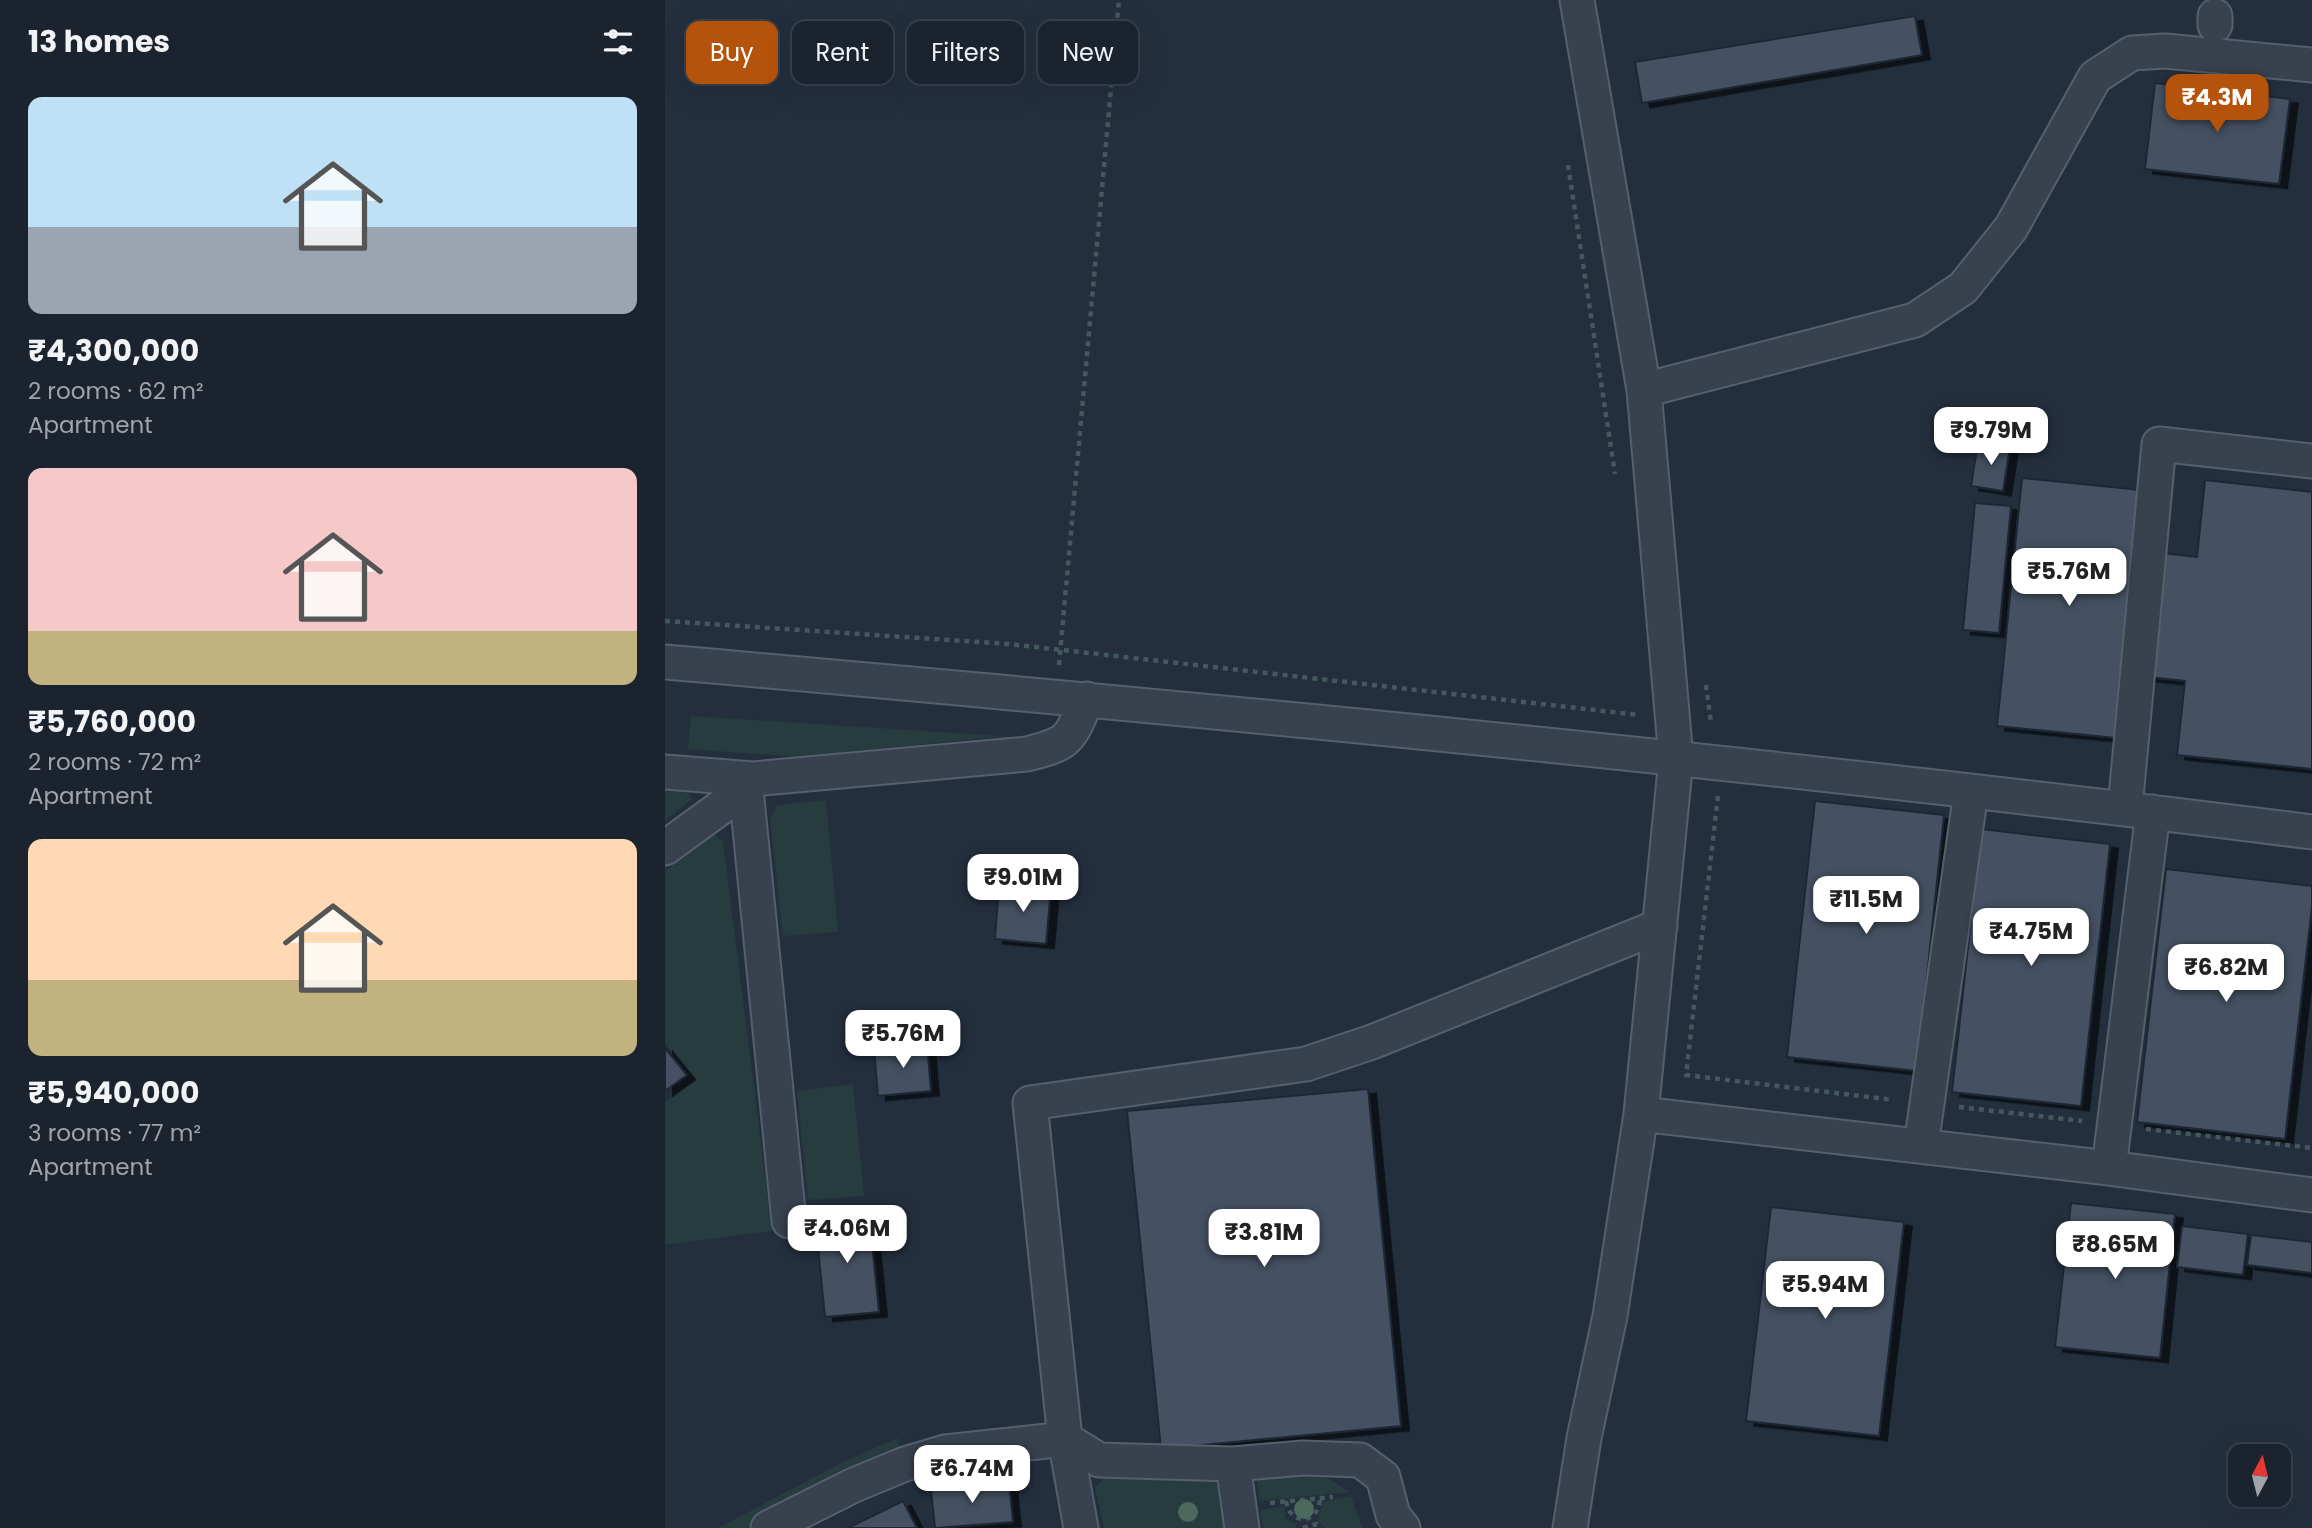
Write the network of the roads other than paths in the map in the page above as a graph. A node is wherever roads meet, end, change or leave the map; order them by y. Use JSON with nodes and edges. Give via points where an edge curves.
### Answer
{"nodes":[{"id":1,"x":1577,"y":0,"type":"edge"},
{"id":2,"x":2312,"y":65,"type":"edge"},
{"id":3,"x":1644,"y":390,"type":"junction"},
{"id":4,"x":2312,"y":461,"type":"edge"},
{"id":5,"x":665,"y":662,"type":"edge"},
{"id":6,"x":1072,"y":698,"type":"junction"},
{"id":7,"x":1676,"y":760,"type":"junction"},
{"id":8,"x":665,"y":772,"type":"edge"},
{"id":9,"x":749,"y":784,"type":"junction"},
{"id":10,"x":1971,"y":792,"type":"junction"},
{"id":11,"x":2139,"y":810,"type":"junction"},
{"id":12,"x":2312,"y":832,"type":"edge"},
{"id":13,"x":665,"y":848,"type":"edge"},
{"id":14,"x":1660,"y":926,"type":"junction"},
{"id":15,"x":1641,"y":1114,"type":"junction"},
{"id":16,"x":1921,"y":1146,"type":"junction"},
{"id":17,"x":2109,"y":1167,"type":"junction"},
{"id":18,"x":2311,"y":1190,"type":"edge"},
{"id":19,"x":789,"y":1221,"type":"dead end"},
{"id":20,"x":1065,"y":1439,"type":"junction"},
{"id":21,"x":1233,"y":1464,"type":"junction"},
{"id":22,"x":768,"y":1528,"type":"edge"},
{"id":23,"x":1080,"y":1528,"type":"edge"},
{"id":24,"x":1242,"y":1528,"type":"edge"},
{"id":25,"x":1403,"y":1528,"type":"edge"},
{"id":26,"x":1570,"y":1528,"type":"edge"}],
"edges":[{"from":1,"to":3,"type":"lane"},
{"from":2,"to":3,"type":"lane","via":[[2165,51],[2132,53],[2095,77],[2011,228],[1963,288],[1915,320]]},
{"from":3,"to":7,"type":"lane"},
{"from":4,"to":11,"type":"lane","via":[[2159,444]]},
{"from":5,"to":6,"type":"lane"},
{"from":6,"to":7,"type":"lane"},
{"from":6,"to":9,"type":"lane","via":[[1073,732],[1057,747]]},
{"from":7,"to":10,"type":"lane"},
{"from":7,"to":14,"type":"lane"},
{"from":8,"to":9,"type":"lane"},
{"from":9,"to":13,"type":"lane"},
{"from":9,"to":19,"type":"lane"},
{"from":10,"to":11,"type":"lane"},
{"from":10,"to":16,"type":"lane"},
{"from":11,"to":12,"type":"lane"},
{"from":11,"to":17,"type":"lane"},
{"from":14,"to":15,"type":"lane"},
{"from":14,"to":20,"type":"lane","via":[[1306,1064],[1030,1103]]},
{"from":15,"to":16,"type":"lane"},
{"from":15,"to":26,"type":"lane","via":[[1610,1316]]},
{"from":16,"to":17,"type":"lane"},
{"from":17,"to":18,"type":"lane"},
{"from":20,"to":21,"type":"lane","via":[[1098,1460]]},
{"from":20,"to":22,"type":"lane","via":[[945,1452],[854,1485]]},
{"from":20,"to":23,"type":"lane"},
{"from":21,"to":24,"type":"lane"},
{"from":21,"to":25,"type":"lane","via":[[1303,1458],[1360,1460],[1383,1477],[1393,1515]]}]}
